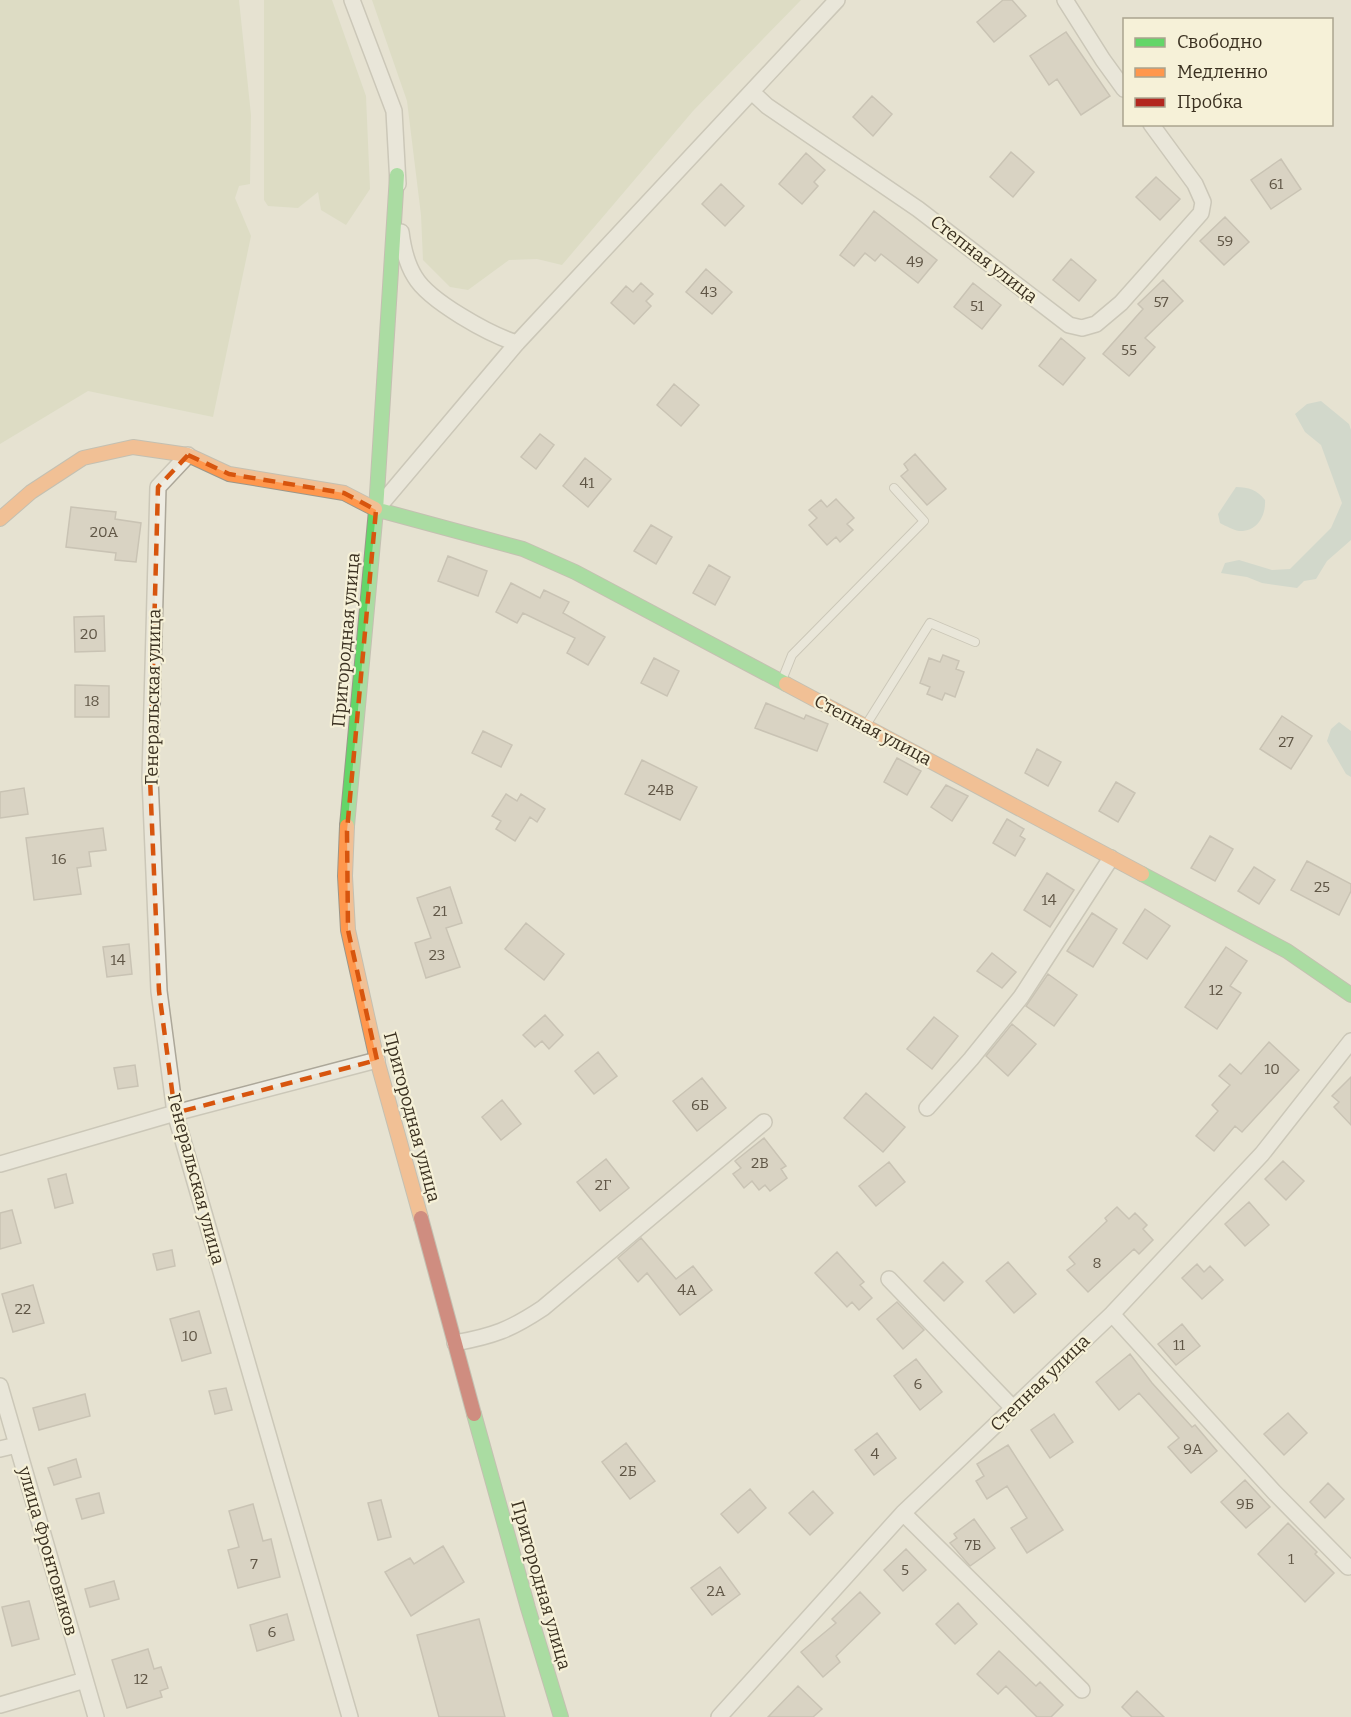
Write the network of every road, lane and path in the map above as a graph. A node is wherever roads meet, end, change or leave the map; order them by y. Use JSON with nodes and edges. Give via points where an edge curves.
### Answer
{"nodes":[{"id":1,"x":352,"y":0,"type":"edge"},
{"id":2,"x":837,"y":0,"type":"edge"},
{"id":3,"x":1065,"y":0,"type":"edge"},
{"id":4,"x":1123,"y":86,"type":"edge"},
{"id":5,"x":752,"y":92,"type":"junction"},
{"id":6,"x":1152,"y":126,"type":"edge"},
{"id":7,"x":397,"y":176,"type":"junction"},
{"id":8,"x":517,"y":343,"type":"junction"},
{"id":9,"x":188,"y":455,"type":"junction"},
{"id":10,"x":894,"y":488,"type":"dead end"},
{"id":11,"x":376,"y":510,"type":"junction"},
{"id":12,"x":0,"y":519,"type":"edge"},
{"id":13,"x":975,"y":642,"type":"dead end"},
{"id":14,"x":781,"y":681,"type":"junction"},
{"id":15,"x":865,"y":726,"type":"junction"},
{"id":16,"x":1112,"y":858,"type":"junction"},
{"id":17,"x":1351,"y":995,"type":"edge"},
{"id":18,"x":1351,"y":1041,"type":"edge"},
{"id":19,"x":377,"y":1060,"type":"junction"},
{"id":20,"x":927,"y":1108,"type":"dead end"},
{"id":21,"x":175,"y":1113,"type":"junction"},
{"id":22,"x":764,"y":1122,"type":"dead end"},
{"id":23,"x":0,"y":1164,"type":"edge"},
{"id":24,"x":889,"y":1279,"type":"dead end"},
{"id":25,"x":1112,"y":1314,"type":"junction"},
{"id":26,"x":455,"y":1343,"type":"junction"},
{"id":27,"x":0,"y":1386,"type":"edge"},
{"id":28,"x":1013,"y":1408,"type":"junction"},
{"id":29,"x":17,"y":1444,"type":"junction"},
{"id":30,"x":0,"y":1449,"type":"edge"},
{"id":31,"x":903,"y":1514,"type":"junction"},
{"id":32,"x":1348,"y":1567,"type":"dead end"},
{"id":33,"x":85,"y":1680,"type":"junction"},
{"id":34,"x":1082,"y":1690,"type":"dead end"},
{"id":35,"x":0,"y":1705,"type":"edge"},
{"id":36,"x":96,"y":1717,"type":"edge"},
{"id":37,"x":350,"y":1717,"type":"edge"},
{"id":38,"x":561,"y":1717,"type":"edge"},
{"id":39,"x":719,"y":1717,"type":"edge"}],
"edges":[{"from":1,"to":7,"type":"street","via":[[394,111]]},
{"from":2,"to":5,"type":"street"},
{"from":3,"to":4,"type":"street"},
{"from":5,"to":6,"type":"street","name":"Степная улица","via":[[918,209],[1069,325],[1082,328],[1096,324],[1121,303],[1201,213],[1203,202],[1195,184]]},
{"from":5,"to":8,"type":"street"},
{"from":7,"to":8,"type":"street","via":[[403,251],[415,278],[460,314],[498,337]]},
{"from":7,"to":11,"type":"street","name":"Пригородная улица"},
{"from":8,"to":11,"type":"street"},
{"from":9,"to":11,"type":"street","name":"Степная улица","via":[[229,474],[344,494]]},
{"from":9,"to":12,"type":"street","name":"Степная улица","via":[[133,447],[83,458],[31,492]]},
{"from":9,"to":21,"type":"street","name":"Генеральская улица","via":[[158,487],[150,778],[159,991]]},
{"from":10,"to":14,"type":"lane","via":[[924,521],[792,656]]},
{"from":11,"to":14,"type":"street","name":"Степная улица","via":[[523,549],[575,572]]},
{"from":11,"to":19,"type":"street","name":"Пригородная улица","via":[[345,876],[348,930]]},
{"from":13,"to":15,"type":"lane","via":[[930,624]]},
{"from":14,"to":15,"type":"street","name":"Степная улица"},
{"from":15,"to":16,"type":"street","name":"Степная улица"},
{"from":16,"to":17,"type":"street","name":"Степная улица","via":[[1287,951]]},
{"from":16,"to":20,"type":"street","via":[[1021,997]]},
{"from":18,"to":25,"type":"street","name":"Степная улица","via":[[1262,1154]]},
{"from":19,"to":21,"type":"street"},
{"from":19,"to":26,"type":"street","name":"Пригородная улица"},
{"from":21,"to":23,"type":"street"},
{"from":21,"to":37,"type":"street","name":"Генеральская улица"},
{"from":22,"to":26,"type":"street","via":[[543,1308],[516,1326]]},
{"from":24,"to":28,"type":"street"},
{"from":25,"to":28,"type":"street","name":"Степная улица"},
{"from":25,"to":32,"type":"street"},
{"from":26,"to":38,"type":"street","name":"Пригородная улица"},
{"from":27,"to":29,"type":"street","name":"улица Фронтовиков"},
{"from":28,"to":31,"type":"street","name":"Степная улица"},
{"from":29,"to":30,"type":"street"},
{"from":29,"to":33,"type":"street","name":"улица Фронтовиков"},
{"from":31,"to":34,"type":"street"},
{"from":31,"to":39,"type":"street","name":"Степная улица"},
{"from":33,"to":35,"type":"street"},
{"from":33,"to":36,"type":"street","name":"улица Фронтовиков"}]}
